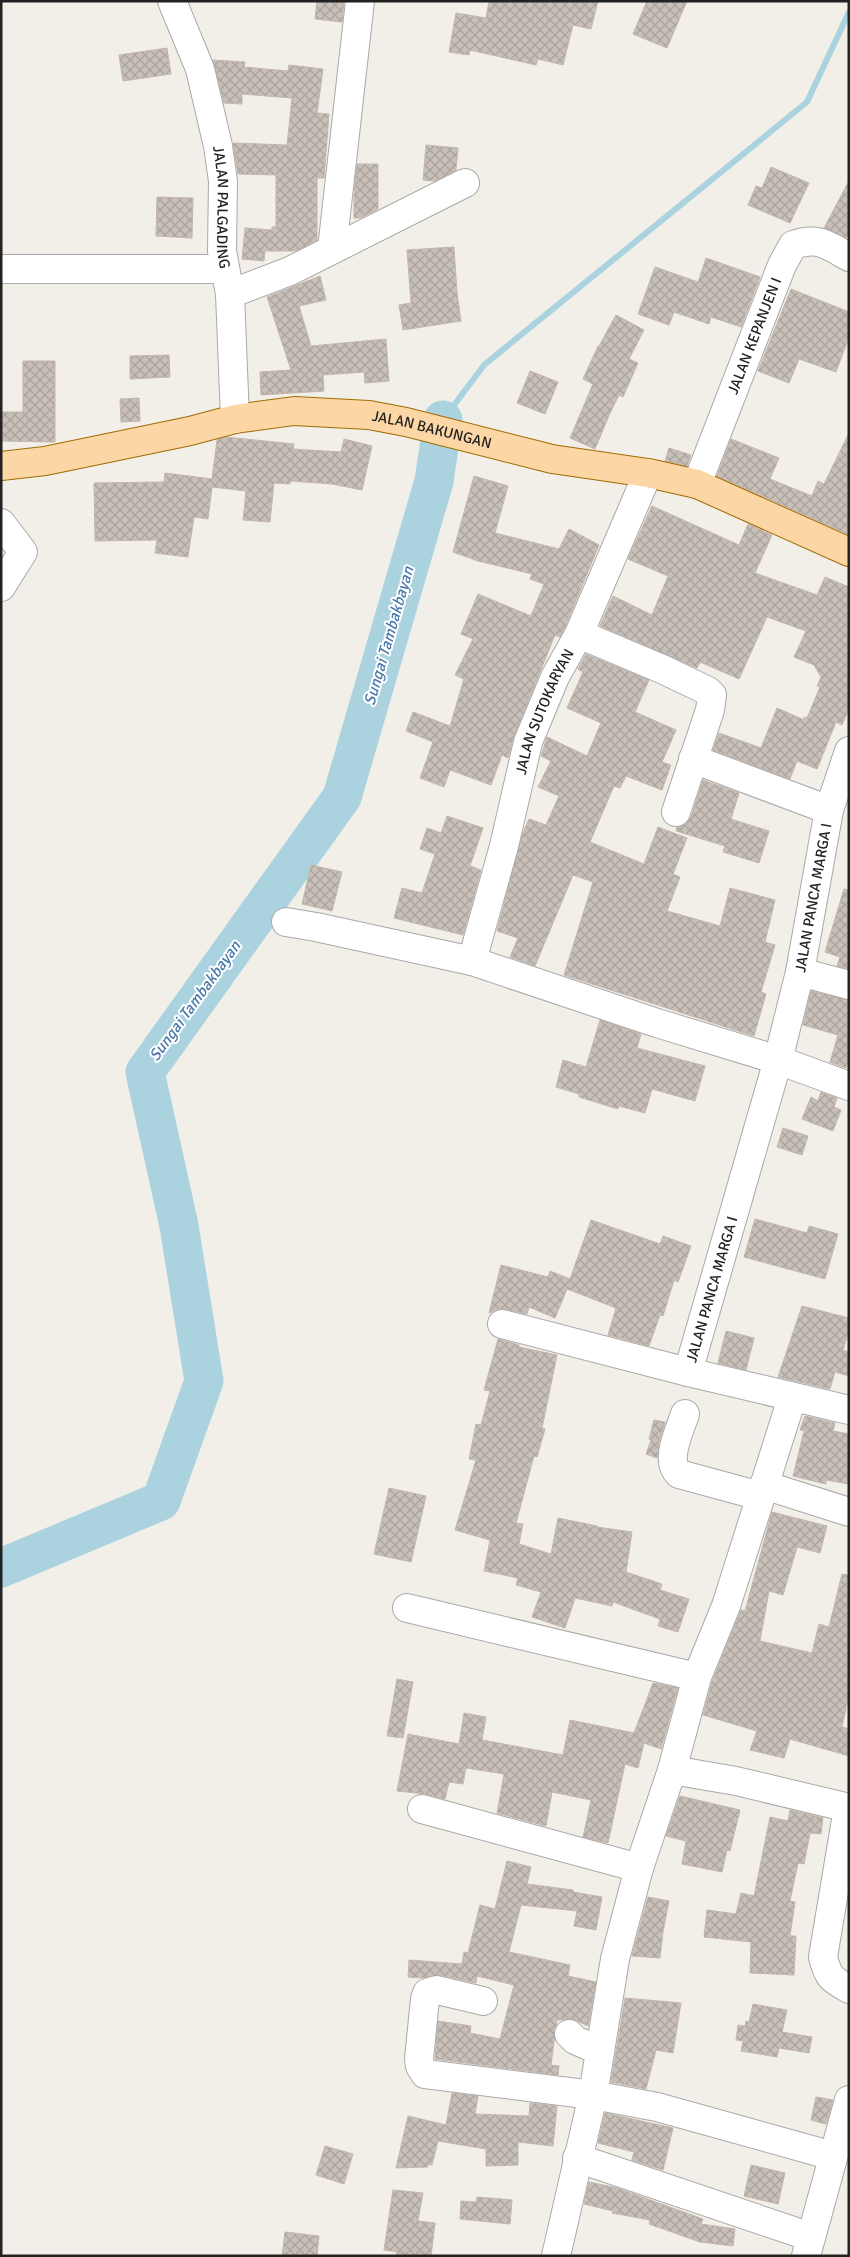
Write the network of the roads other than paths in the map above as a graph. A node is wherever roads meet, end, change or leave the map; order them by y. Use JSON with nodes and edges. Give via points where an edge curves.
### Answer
{"nodes":[{"id":1,"x":172,"y":1,"type":"edge"},
{"id":2,"x":360,"y":1,"type":"edge"},
{"id":3,"x":465,"y":183,"type":"dead end"},
{"id":4,"x":332,"y":249,"type":"junction"},
{"id":5,"x":849,"y":257,"type":"edge"},
{"id":6,"x":1,"y":269,"type":"edge"},
{"id":7,"x":227,"y":282,"type":"junction"},
{"id":8,"x":235,"y":419,"type":"junction"},
{"id":9,"x":1,"y":466,"type":"edge"},
{"id":10,"x":648,"y":473,"type":"junction"},
{"id":11,"x":697,"y":484,"type":"junction"},
{"id":12,"x":1,"y":523,"type":"edge"},
{"id":13,"x":849,"y":552,"type":"edge"},
{"id":14,"x":1,"y":587,"type":"edge"},
{"id":15,"x":579,"y":634,"type":"junction"},
{"id":16,"x":849,"y":751,"type":"edge"},
{"id":17,"x":693,"y":759,"type":"junction"},
{"id":18,"x":829,"y":810,"type":"junction"},
{"id":19,"x":676,"y":812,"type":"dead end"},
{"id":20,"x":286,"y":922,"type":"dead end"},
{"id":21,"x":472,"y":961,"type":"junction"},
{"id":22,"x":800,"y":972,"type":"junction"},
{"id":23,"x":849,"y":985,"type":"edge"},
{"id":24,"x":778,"y":1060,"type":"junction"},
{"id":25,"x":849,"y":1086,"type":"edge"},
{"id":26,"x":502,"y":1324,"type":"dead end"},
{"id":27,"x":688,"y":1372,"type":"junction"},
{"id":28,"x":792,"y":1398,"type":"junction"},
{"id":29,"x":849,"y":1410,"type":"edge"},
{"id":30,"x":685,"y":1414,"type":"dead end"},
{"id":31,"x":762,"y":1490,"type":"junction"},
{"id":32,"x":849,"y":1512,"type":"edge"},
{"id":33,"x":407,"y":1608,"type":"dead end"},
{"id":34,"x":697,"y":1678,"type":"junction"},
{"id":35,"x":672,"y":1770,"type":"junction"},
{"id":36,"x":849,"y":1808,"type":"edge"},
{"id":37,"x":422,"y":1809,"type":"dead end"},
{"id":38,"x":639,"y":1868,"type":"junction"},
{"id":39,"x":849,"y":1989,"type":"edge"},
{"id":40,"x":483,"y":2000,"type":"dead end"},
{"id":41,"x":569,"y":2034,"type":"dead end"},
{"id":42,"x":600,"y":2051,"type":"junction"},
{"id":43,"x":593,"y":2094,"type":"junction"},
{"id":44,"x":847,"y":2114,"type":"edge"},
{"id":45,"x":833,"y":2156,"type":"junction"},
{"id":46,"x":578,"y":2158,"type":"junction"},
{"id":47,"x":809,"y":2246,"type":"edge"},
{"id":48,"x":556,"y":2256,"type":"edge"}],
"edges":[{"from":1,"to":7,"type":"street","name":"JALAN PALGADING","via":[[200,69],[218,146],[223,181],[222,251]]},
{"from":2,"to":4,"type":"street"},
{"from":3,"to":4,"type":"street"},
{"from":4,"to":7,"type":"street","via":[[290,270]]},
{"from":5,"to":11,"type":"street","name":"JALAN KEPANJEN I","via":[[820,242],[807,240],[793,245],[782,265]]},
{"from":6,"to":7,"type":"street"},
{"from":7,"to":8,"type":"street","name":"JALAN PALGADING"},
{"from":8,"to":9,"type":"main road","name":"JALAN BAKUNGAN","via":[[46,462]]},
{"from":8,"to":10,"type":"main road","name":"JALAN BAKUNGAN","via":[[294,411],[369,415],[552,459]]},
{"from":10,"to":11,"type":"main road","name":"JALAN BAKUNGAN"},
{"from":10,"to":15,"type":"street","name":"JALAN SUTOKARYAN"},
{"from":11,"to":13,"type":"main road","name":"JALAN BAKUNGAN"},
{"from":12,"to":14,"type":"street","via":[[22,552]]},
{"from":15,"to":17,"type":"street","via":[[662,669],[712,695]]},
{"from":15,"to":21,"type":"street","name":"JALAN SUTOKARYAN","via":[[554,677],[528,742],[504,846]]},
{"from":16,"to":18,"type":"street","name":"JALAN PANCA MARGA I"},
{"from":17,"to":18,"type":"street"},
{"from":17,"to":19,"type":"street"},
{"from":18,"to":22,"type":"street","name":"JALAN PANCA MARGA I"},
{"from":20,"to":21,"type":"street"},
{"from":21,"to":24,"type":"street"},
{"from":22,"to":23,"type":"street"},
{"from":22,"to":24,"type":"street","name":"JALAN PANCA MARGA I"},
{"from":24,"to":25,"type":"street"},
{"from":24,"to":27,"type":"street","name":"JALAN PANCA MARGA I"},
{"from":26,"to":27,"type":"street"},
{"from":27,"to":28,"type":"street","name":"JALAN PANCA MARGA I"},
{"from":28,"to":29,"type":"street","name":"JALAN PANCA MARGA I"},
{"from":28,"to":31,"type":"street"},
{"from":30,"to":31,"type":"street","via":[[673,1455],[675,1470],[679,1474]]},
{"from":31,"to":32,"type":"street"},
{"from":31,"to":34,"type":"street","via":[[726,1606]]},
{"from":33,"to":34,"type":"street"},
{"from":34,"to":35,"type":"street"},
{"from":35,"to":36,"type":"street","via":[[736,1781]]},
{"from":35,"to":38,"type":"street"},
{"from":36,"to":39,"type":"street","via":[[823,1957],[827,1973]]},
{"from":37,"to":38,"type":"street"},
{"from":38,"to":42,"type":"street","via":[[615,1959]]},
{"from":40,"to":43,"type":"street","via":[[437,1990],[427,1993],[418,2059],[425,2074]]},
{"from":41,"to":42,"type":"street"},
{"from":42,"to":43,"type":"street"},
{"from":43,"to":45,"type":"street"},
{"from":43,"to":46,"type":"street"},
{"from":44,"to":45,"type":"street"},
{"from":45,"to":47,"type":"street"},
{"from":46,"to":47,"type":"street"},
{"from":46,"to":48,"type":"street"}]}
